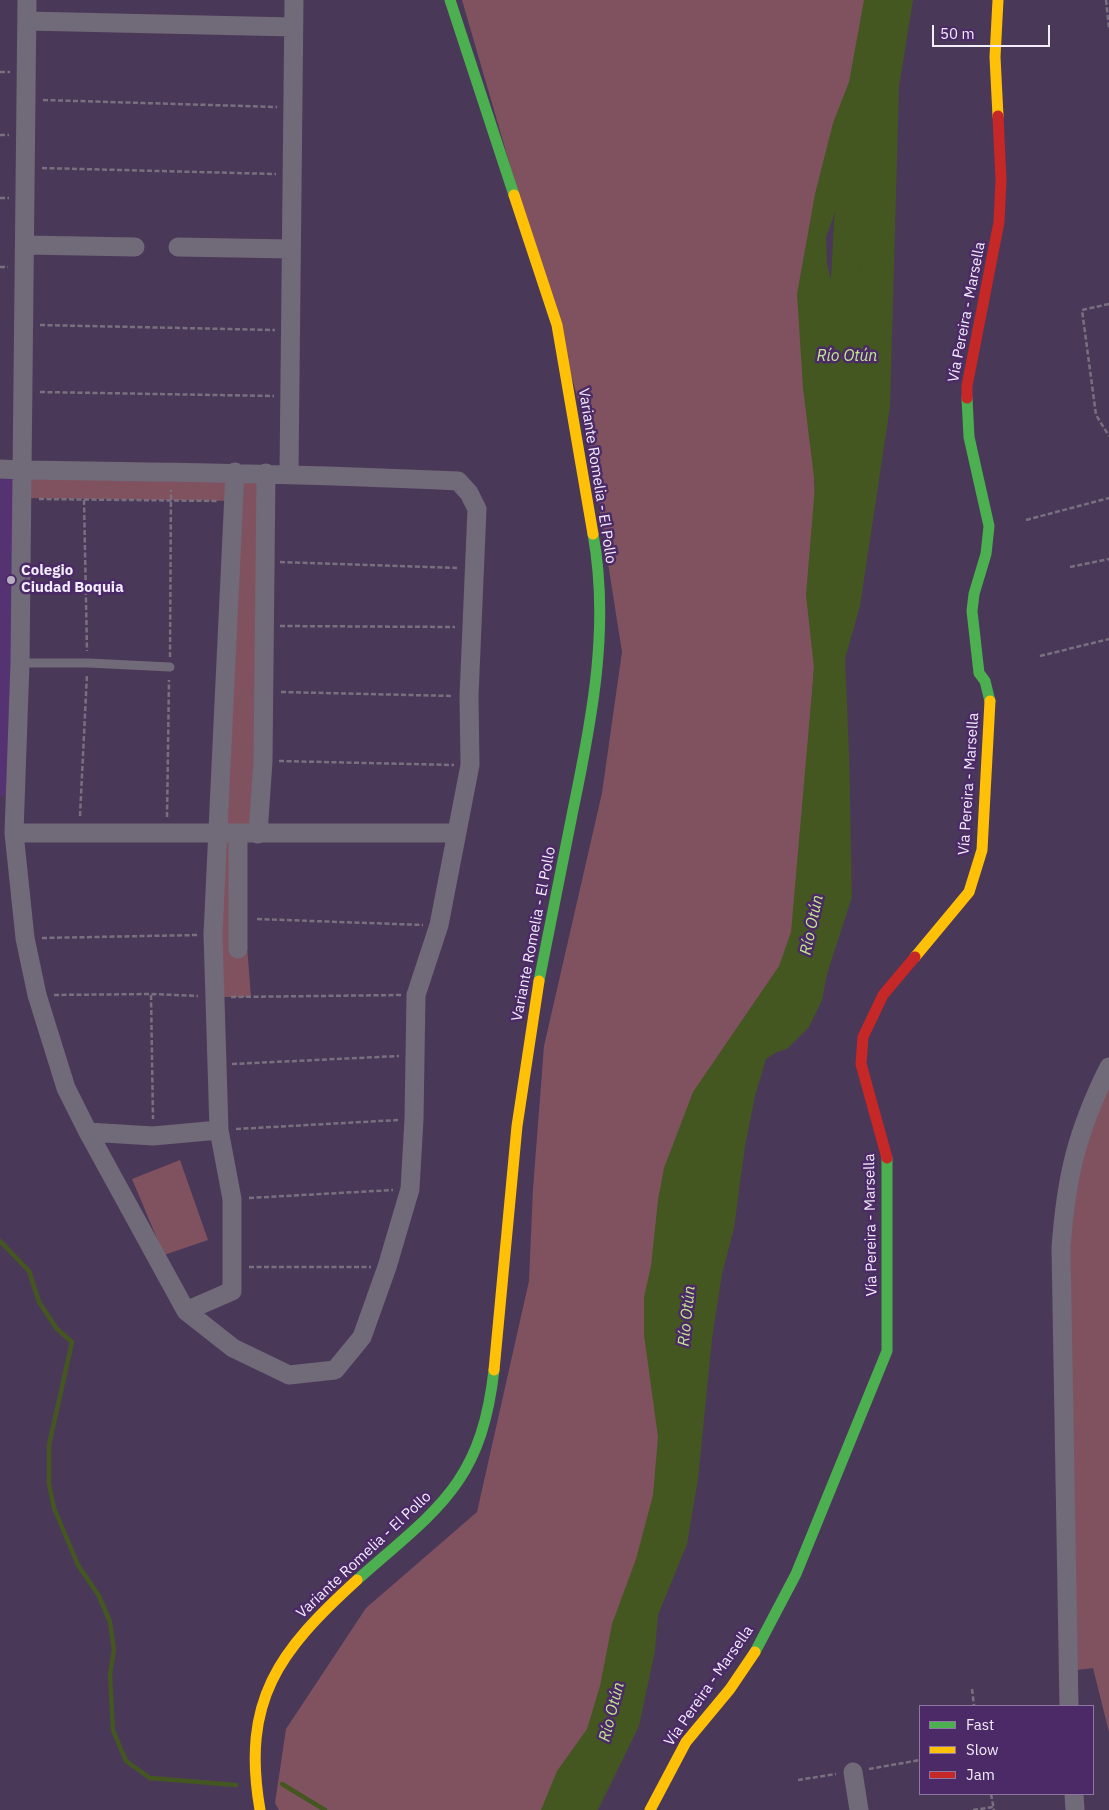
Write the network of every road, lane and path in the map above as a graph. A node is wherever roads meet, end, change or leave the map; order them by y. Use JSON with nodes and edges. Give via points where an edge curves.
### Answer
{"nodes":[{"id":1,"x":27,"y":0,"type":"edge"},
{"id":2,"x":294,"y":0,"type":"edge"},
{"id":3,"x":450,"y":0,"type":"edge"},
{"id":4,"x":998,"y":0,"type":"edge"},
{"id":5,"x":1106,"y":0,"type":"edge"},
{"id":6,"x":1108,"y":13,"type":"edge"},
{"id":7,"x":27,"y":21,"type":"junction"},
{"id":8,"x":293,"y":27,"type":"junction"},
{"id":9,"x":1109,"y":28,"type":"edge"},
{"id":10,"x":26,"y":99,"type":"junction"},
{"id":11,"x":293,"y":107,"type":"junction"},
{"id":12,"x":26,"y":168,"type":"junction"},
{"id":13,"x":292,"y":174,"type":"junction"},
{"id":14,"x":25,"y":245,"type":"junction"},
{"id":15,"x":135,"y":247,"type":"dead end"},
{"id":16,"x":178,"y":247,"type":"dead end"},
{"id":17,"x":292,"y":250,"type":"junction"},
{"id":18,"x":1109,"y":304,"type":"edge"},
{"id":19,"x":24,"y":325,"type":"junction"},
{"id":20,"x":291,"y":330,"type":"junction"},
{"id":21,"x":23,"y":392,"type":"junction"},
{"id":22,"x":290,"y":396,"type":"junction"},
{"id":23,"x":1109,"y":436,"type":"edge"},
{"id":24,"x":0,"y":470,"type":"edge"},
{"id":25,"x":22,"y":470,"type":"junction"},
{"id":26,"x":172,"y":472,"type":"junction"},
{"id":27,"x":235,"y":472,"type":"junction"},
{"id":28,"x":266,"y":473,"type":"junction"},
{"id":29,"x":289,"y":473,"type":"junction"},
{"id":30,"x":22,"y":498,"type":"junction"},
{"id":31,"x":1109,"y":498,"type":"edge"},
{"id":32,"x":171,"y":501,"type":"junction"},
{"id":33,"x":235,"y":501,"type":"junction"},
{"id":34,"x":1026,"y":520,"type":"dead end"},
{"id":35,"x":1109,"y":558,"type":"edge"},
{"id":36,"x":265,"y":562,"type":"junction"},
{"id":37,"x":1070,"y":567,"type":"dead end"},
{"id":38,"x":474,"y":568,"type":"junction"},
{"id":39,"x":264,"y":626,"type":"junction"},
{"id":40,"x":471,"y":627,"type":"junction"},
{"id":41,"x":1109,"y":639,"type":"edge"},
{"id":42,"x":1040,"y":656,"type":"dead end"},
{"id":43,"x":20,"y":663,"type":"junction"},
{"id":44,"x":170,"y":667,"type":"junction"},
{"id":45,"x":264,"y":692,"type":"junction"},
{"id":46,"x":469,"y":696,"type":"junction"},
{"id":47,"x":263,"y":761,"type":"junction"},
{"id":48,"x":470,"y":766,"type":"junction"},
{"id":49,"x":14,"y":833,"type":"junction"},
{"id":50,"x":167,"y":833,"type":"junction"},
{"id":51,"x":456,"y":833,"type":"junction"},
{"id":52,"x":218,"y":834,"type":"junction"},
{"id":53,"x":238,"y":834,"type":"junction"},
{"id":54,"x":258,"y":834,"type":"junction"},
{"id":55,"x":256,"y":920,"type":"dead end"},
{"id":56,"x":439,"y":926,"type":"junction"},
{"id":57,"x":213,"y":934,"type":"junction"},
{"id":58,"x":25,"y":938,"type":"junction"},
{"id":59,"x":238,"y":950,"type":"dead end"},
{"id":60,"x":151,"y":994,"type":"junction"},
{"id":61,"x":37,"y":995,"type":"junction"},
{"id":62,"x":416,"y":995,"type":"junction"},
{"id":63,"x":252,"y":996,"type":"dead end"},
{"id":64,"x":216,"y":997,"type":"junction"},
{"id":65,"x":413,"y":1056,"type":"junction"},
{"id":66,"x":217,"y":1064,"type":"junction"},
{"id":67,"x":1109,"y":1067,"type":"edge"},
{"id":68,"x":414,"y":1119,"type":"junction"},
{"id":69,"x":219,"y":1130,"type":"junction"},
{"id":70,"x":88,"y":1132,"type":"junction"},
{"id":71,"x":154,"y":1136,"type":"junction"},
{"id":72,"x":410,"y":1189,"type":"junction"},
{"id":73,"x":232,"y":1199,"type":"junction"},
{"id":74,"x":233,"y":1267,"type":"junction"},
{"id":75,"x":387,"y":1267,"type":"junction"},
{"id":76,"x":186,"y":1311,"type":"junction"},
{"id":77,"x":972,"y":1689,"type":"dead end"},
{"id":78,"x":974,"y":1705,"type":"edge"},
{"id":79,"x":1069,"y":1705,"type":"edge"},
{"id":80,"x":853,"y":1772,"type":"dead end"},
{"id":81,"x":990,"y":1795,"type":"edge"},
{"id":82,"x":1074,"y":1795,"type":"edge"},
{"id":83,"x":994,"y":1808,"type":"edge"},
{"id":84,"x":260,"y":1810,"type":"edge"},
{"id":85,"x":650,"y":1810,"type":"edge"},
{"id":86,"x":859,"y":1810,"type":"edge"},
{"id":87,"x":973,"y":1810,"type":"edge"},
{"id":88,"x":1076,"y":1810,"type":"edge"}],
"edges":[{"from":1,"to":7,"type":"street"},
{"from":2,"to":8,"type":"street"},
{"from":3,"to":84,"type":"main road","name":"Variante Romelia - El Pollo","via":[[557,325],[597,554],[599,642],[595,692],[529,1038],[513,1161],[494,1373],[480,1437],[466,1471],[445,1500],[296,1639],[276,1670],[262,1704],[255,1742]]},
{"from":4,"to":85,"type":"main road","name":"Vía Pereira - Marsella","via":[[995,57],[1001,180],[999,222],[967,386],[969,437],[989,526],[986,554],[972,611],[979,673],[990,701],[982,850],[969,892],[883,995],[863,1037],[862,1064],[887,1154],[887,1350],[796,1574],[760,1644],[730,1689],[686,1742]]},
{"from":5,"to":6,"type":"path"},
{"from":6,"to":9,"type":"path"},
{"from":7,"to":8,"type":"street"},
{"from":7,"to":10,"type":"street"},
{"from":8,"to":11,"type":"street"},
{"from":10,"to":11,"type":"path"},
{"from":10,"to":12,"type":"street"},
{"from":11,"to":13,"type":"street"},
{"from":12,"to":13,"type":"path"},
{"from":12,"to":14,"type":"street"},
{"from":13,"to":17,"type":"street"},
{"from":14,"to":15,"type":"street"},
{"from":14,"to":19,"type":"street"},
{"from":16,"to":17,"type":"street"},
{"from":17,"to":20,"type":"street"},
{"from":18,"to":23,"type":"path","via":[[1082,310],[1096,415]]},
{"from":19,"to":20,"type":"path"},
{"from":19,"to":21,"type":"street"},
{"from":20,"to":22,"type":"street"},
{"from":21,"to":22,"type":"path"},
{"from":21,"to":25,"type":"street"},
{"from":22,"to":29,"type":"street"},
{"from":24,"to":25,"type":"street"},
{"from":25,"to":26,"type":"street"},
{"from":25,"to":30,"type":"street"},
{"from":26,"to":27,"type":"street"},
{"from":26,"to":32,"type":"path"},
{"from":27,"to":28,"type":"street"},
{"from":27,"to":33,"type":"street"},
{"from":28,"to":29,"type":"street"},
{"from":28,"to":36,"type":"street"},
{"from":29,"to":38,"type":"street","via":[[458,481],[470,493],[477,509]]},
{"from":30,"to":32,"type":"path"},
{"from":30,"to":43,"type":"street"},
{"from":31,"to":34,"type":"path"},
{"from":32,"to":33,"type":"path"},
{"from":32,"to":44,"type":"path"},
{"from":33,"to":52,"type":"street"},
{"from":35,"to":37,"type":"path"},
{"from":36,"to":38,"type":"path"},
{"from":36,"to":39,"type":"street"},
{"from":38,"to":40,"type":"street"},
{"from":39,"to":40,"type":"path"},
{"from":39,"to":45,"type":"street"},
{"from":40,"to":46,"type":"street"},
{"from":41,"to":42,"type":"path"},
{"from":43,"to":44,"type":"lane"},
{"from":43,"to":49,"type":"street"},
{"from":44,"to":50,"type":"path"},
{"from":45,"to":46,"type":"path"},
{"from":45,"to":47,"type":"street"},
{"from":46,"to":48,"type":"street"},
{"from":47,"to":48,"type":"path"},
{"from":47,"to":54,"type":"street"},
{"from":48,"to":51,"type":"street"},
{"from":49,"to":50,"type":"street"},
{"from":49,"to":58,"type":"street"},
{"from":50,"to":52,"type":"street"},
{"from":51,"to":54,"type":"street"},
{"from":51,"to":56,"type":"street"},
{"from":52,"to":53,"type":"street"},
{"from":52,"to":57,"type":"street"},
{"from":53,"to":54,"type":"street"},
{"from":53,"to":59,"type":"street"},
{"from":55,"to":56,"type":"path"},
{"from":56,"to":62,"type":"street"},
{"from":57,"to":58,"type":"path"},
{"from":57,"to":64,"type":"street"},
{"from":58,"to":61,"type":"street"},
{"from":60,"to":61,"type":"path"},
{"from":60,"to":64,"type":"path"},
{"from":60,"to":71,"type":"path"},
{"from":61,"to":70,"type":"street","via":[[66,1088]]},
{"from":62,"to":63,"type":"path"},
{"from":62,"to":65,"type":"street"},
{"from":64,"to":66,"type":"street"},
{"from":65,"to":66,"type":"path"},
{"from":65,"to":68,"type":"street"},
{"from":66,"to":69,"type":"street"},
{"from":67,"to":79,"type":"street","via":[[1077,1142],[1066,1197],[1062,1240]]},
{"from":68,"to":69,"type":"path"},
{"from":68,"to":72,"type":"street"},
{"from":69,"to":71,"type":"street"},
{"from":69,"to":73,"type":"street"},
{"from":70,"to":71,"type":"street"},
{"from":70,"to":76,"type":"street"},
{"from":72,"to":73,"type":"path"},
{"from":72,"to":75,"type":"street"},
{"from":73,"to":74,"type":"street"},
{"from":74,"to":75,"type":"path"},
{"from":74,"to":76,"type":"street","via":[[232,1291]]},
{"from":75,"to":76,"type":"street","via":[[362,1337],[335,1370],[289,1375],[234,1348]]},
{"from":77,"to":78,"type":"path"},
{"from":80,"to":86,"type":"street"},
{"from":81,"to":83,"type":"path"},
{"from":82,"to":88,"type":"street"},
{"from":83,"to":87,"type":"path"}]}
